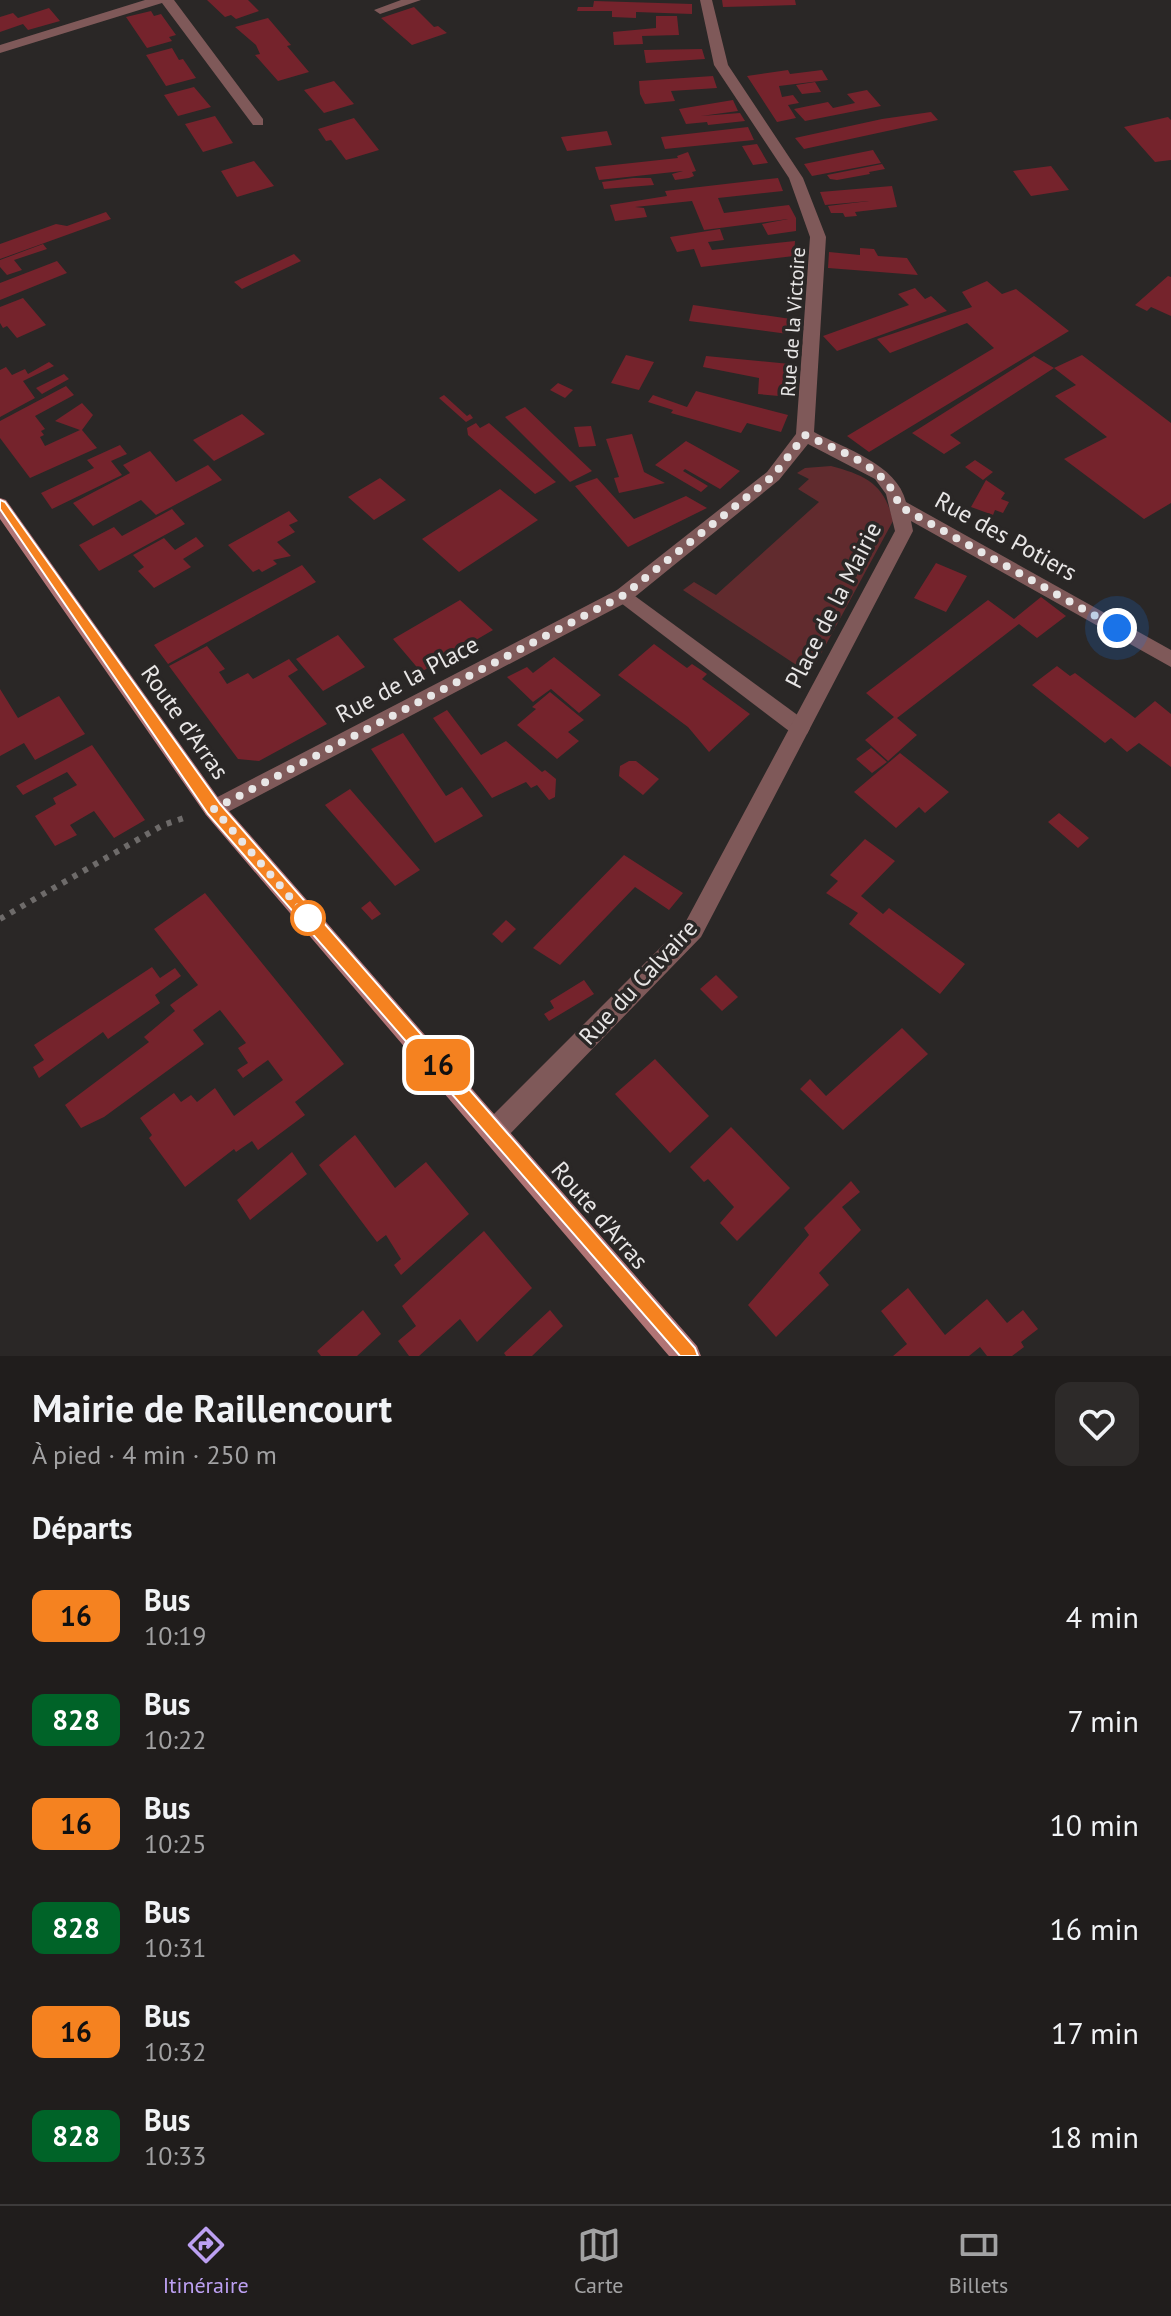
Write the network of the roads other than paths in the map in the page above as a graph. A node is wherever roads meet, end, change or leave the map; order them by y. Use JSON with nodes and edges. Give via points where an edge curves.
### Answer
{"nodes":[{"id":1,"x":158,"y":0,"type":"edge"},
{"id":2,"x":167,"y":0,"type":"edge"},
{"id":3,"x":415,"y":0,"type":"edge"},
{"id":4,"x":706,"y":0,"type":"edge"},
{"id":5,"x":137,"y":2,"type":"edge"},
{"id":6,"x":380,"y":10,"type":"dead end"},
{"id":7,"x":68,"y":28,"type":"junction"},
{"id":8,"x":0,"y":49,"type":"edge"},
{"id":9,"x":0,"y":63,"type":"edge"},
{"id":10,"x":258,"y":122,"type":"dead end"},
{"id":11,"x":805,"y":435,"type":"junction"},
{"id":12,"x":0,"y":505,"type":"edge"},
{"id":13,"x":899,"y":506,"type":"junction"},
{"id":14,"x":624,"y":595,"type":"junction"},
{"id":15,"x":1171,"y":659,"type":"edge"},
{"id":16,"x":800,"y":728,"type":"junction"},
{"id":17,"x":214,"y":809,"type":"junction"},
{"id":18,"x":495,"y":1131,"type":"junction"},
{"id":19,"x":687,"y":1356,"type":"edge"}],
"edges":[{"from":1,"to":5,"type":"street"},
{"from":2,"to":10,"type":"street"},
{"from":3,"to":6,"type":"street"},
{"from":4,"to":11,"type":"street","name":"Rue de la Victoire","via":[[721,65],[796,178],[818,237]]},
{"from":5,"to":7,"type":"street"},
{"from":7,"to":8,"type":"street"},
{"from":7,"to":9,"type":"street","via":[[51,48]]},
{"from":11,"to":13,"type":"street","name":"Place de la Mairie","via":[[881,475]]},
{"from":11,"to":14,"type":"street","via":[[773,476]]},
{"from":12,"to":17,"type":"main road","name":"Route d'Arras"},
{"from":13,"to":15,"type":"street","name":"Rue des Potiers"},
{"from":13,"to":16,"type":"street","name":"Place de la Mairie","via":[[904,531]]},
{"from":14,"to":16,"type":"street","name":"Place de la Mairie"},
{"from":14,"to":17,"type":"street","name":"Rue de la Place"},
{"from":16,"to":18,"type":"street","name":"Rue du Calvaire","via":[[693,930]]},
{"from":17,"to":18,"type":"main road","name":"Route d'Arras"},
{"from":18,"to":19,"type":"main road","name":"Route d'Arras"}]}
